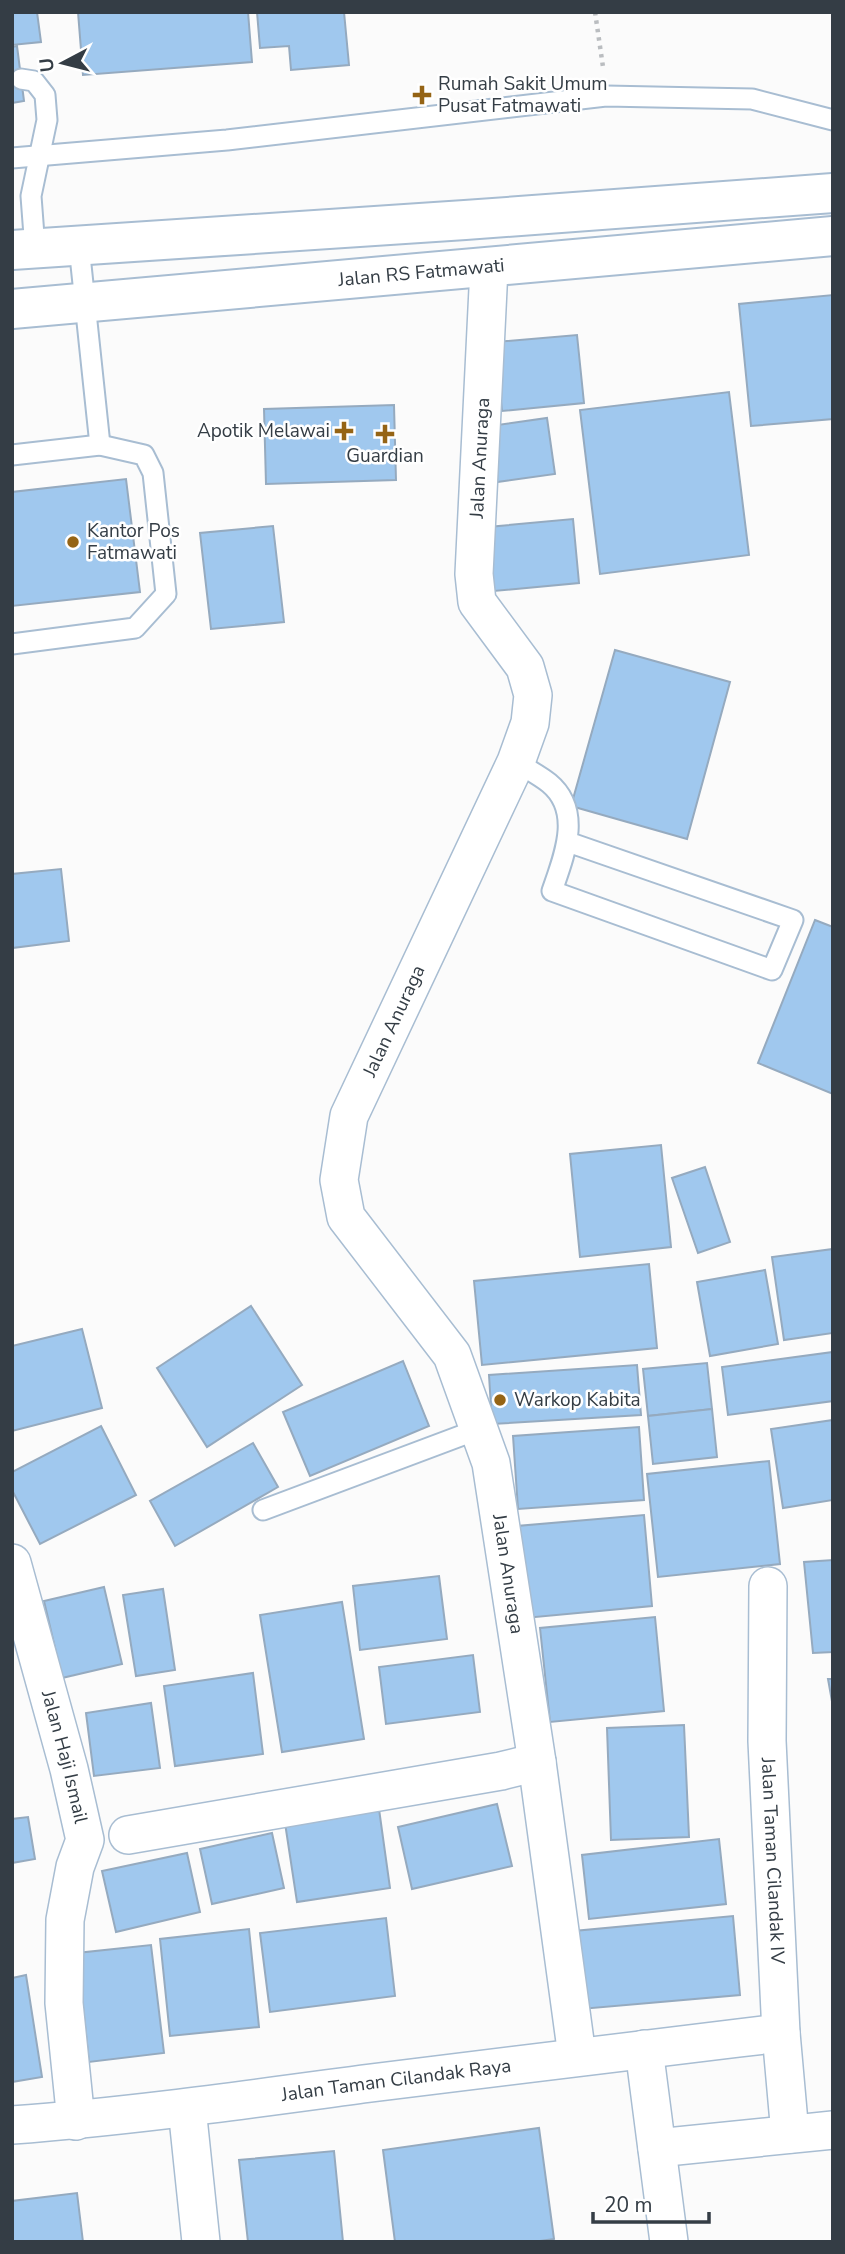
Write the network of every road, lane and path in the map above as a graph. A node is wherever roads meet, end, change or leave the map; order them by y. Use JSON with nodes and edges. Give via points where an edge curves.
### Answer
{"nodes":[{"id":1,"x":595,"y":12,"type":"edge"},
{"id":2,"x":21,"y":79,"type":"dead end"},
{"id":3,"x":606,"y":96,"type":"junction"},
{"id":4,"x":833,"y":120,"type":"edge"},
{"id":5,"x":40,"y":155,"type":"junction"},
{"id":6,"x":12,"y":158,"type":"edge"},
{"id":7,"x":833,"y":193,"type":"edge"},
{"id":8,"x":833,"y":236,"type":"edge"},
{"id":9,"x":79,"y":246,"type":"junction"},
{"id":10,"x":23,"y":249,"type":"edge"},
{"id":11,"x":489,"y":268,"type":"junction"},
{"id":12,"x":87,"y":303,"type":"junction"},
{"id":13,"x":12,"y":309,"type":"edge"},
{"id":14,"x":100,"y":445,"type":"junction"},
{"id":15,"x":12,"y":455,"type":"edge"},
{"id":16,"x":12,"y":644,"type":"edge"},
{"id":17,"x":516,"y":762,"type":"junction"},
{"id":18,"x":568,"y":842,"type":"junction"},
{"id":19,"x":479,"y":1429,"type":"junction"},
{"id":20,"x":263,"y":1510,"type":"dead end"},
{"id":21,"x":12,"y":1563,"type":"edge"},
{"id":22,"x":768,"y":1586,"type":"dead end"},
{"id":23,"x":537,"y":1762,"type":"junction"},
{"id":24,"x":128,"y":1835,"type":"dead end"},
{"id":25,"x":781,"y":2033,"type":"junction"},
{"id":26,"x":644,"y":2049,"type":"junction"},
{"id":27,"x":577,"y":2056,"type":"junction"},
{"id":28,"x":187,"y":2108,"type":"junction"},
{"id":29,"x":76,"y":2120,"type":"junction"},
{"id":30,"x":12,"y":2125,"type":"edge"},
{"id":31,"x":833,"y":2130,"type":"edge"},
{"id":32,"x":790,"y":2134,"type":"junction"},
{"id":33,"x":657,"y":2148,"type":"junction"},
{"id":34,"x":201,"y":2242,"type":"edge"},
{"id":35,"x":669,"y":2242,"type":"edge"}],
"edges":[{"from":1,"to":3,"type":"path"},
{"from":2,"to":5,"type":"lane","via":[[34,81],[45,95],[47,120]]},
{"from":3,"to":4,"type":"lane","via":[[752,99]]},
{"from":3,"to":5,"type":"lane","via":[[227,140]]},
{"from":5,"to":6,"type":"lane"},
{"from":5,"to":10,"type":"lane"},
{"from":7,"to":9,"type":"main road"},
{"from":8,"to":11,"type":"main road","name":"Jalan RS Fatmawati"},
{"from":9,"to":10,"type":"main road"},
{"from":9,"to":12,"type":"lane"},
{"from":11,"to":12,"type":"main road","name":"Jalan RS Fatmawati"},
{"from":11,"to":17,"type":"street","name":"Jalan Anuraga","via":[[474,574],[477,602],[525,667],[533,695],[530,723]]},
{"from":12,"to":13,"type":"main road","name":"Jalan RS Fatmawati"},
{"from":12,"to":14,"type":"lane"},
{"from":14,"to":15,"type":"lane"},
{"from":14,"to":16,"type":"lane","via":[[144,455],[153,473],[166,594],[135,628]]},
{"from":17,"to":18,"type":"lane","via":[[551,785],[568,806]]},
{"from":17,"to":19,"type":"street","name":"Jalan Anuraga","via":[[349,1116],[339,1180],[346,1217],[452,1355]]},
{"from":18,"to":18,"type":"lane","via":[[552,891],[772,970],[793,920]]},
{"from":19,"to":20,"type":"lane"},
{"from":19,"to":23,"type":"street","name":"Jalan Anuraga","via":[[491,1463]]},
{"from":21,"to":29,"type":"street","name":"Jalan Haji Ismail","via":[[85,1840],[65,1920],[64,2003]]},
{"from":22,"to":25,"type":"street","name":"Jalan Taman Cilandak IV","via":[[766,1741]]},
{"from":23,"to":24,"type":"street"},
{"from":23,"to":27,"type":"street","name":"Jalan Anuraga"},
{"from":25,"to":26,"type":"street","name":"Jalan Taman Cilandak Raya"},
{"from":25,"to":32,"type":"street","name":"Jalan Taman Cilandak IV"},
{"from":26,"to":27,"type":"street","name":"Jalan Taman Cilandak Raya"},
{"from":26,"to":33,"type":"street"},
{"from":27,"to":28,"type":"street","name":"Jalan Taman Cilandak Raya"},
{"from":28,"to":29,"type":"street","name":"Jalan Taman Cilandak Raya"},
{"from":28,"to":34,"type":"street"},
{"from":29,"to":30,"type":"street","name":"Jalan Taman Cilandak Raya"},
{"from":31,"to":32,"type":"street"},
{"from":32,"to":33,"type":"street"},
{"from":33,"to":35,"type":"street"}]}
